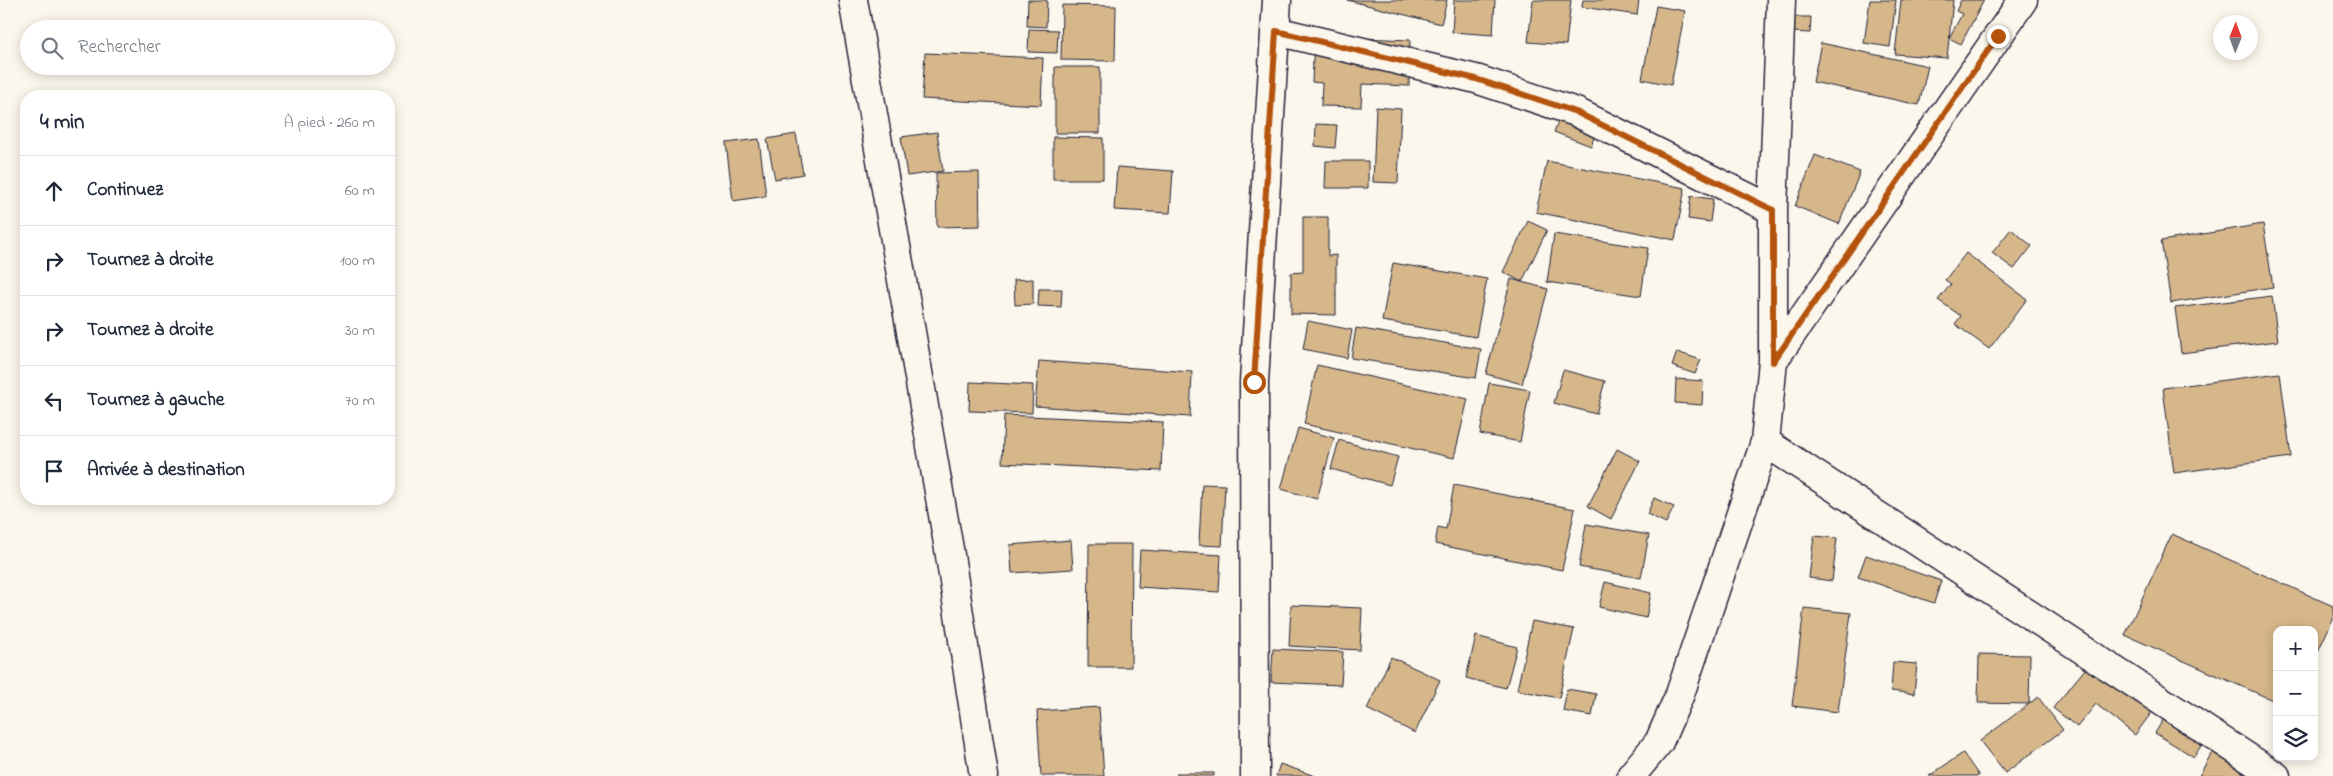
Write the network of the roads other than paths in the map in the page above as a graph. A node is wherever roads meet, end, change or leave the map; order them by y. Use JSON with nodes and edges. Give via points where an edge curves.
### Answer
{"nodes":[{"id":1,"x":853,"y":0,"type":"edge"},
{"id":2,"x":1277,"y":0,"type":"edge"},
{"id":3,"x":1781,"y":0,"type":"edge"},
{"id":4,"x":2023,"y":0,"type":"edge"},
{"id":5,"x":1276,"y":31,"type":"junction"},
{"id":6,"x":1773,"y":210,"type":"junction"},
{"id":7,"x":1773,"y":362,"type":"junction"},
{"id":8,"x":1766,"y":442,"type":"junction"},
{"id":9,"x":984,"y":776,"type":"edge"},
{"id":10,"x":1255,"y":776,"type":"edge"},
{"id":11,"x":1631,"y":776,"type":"edge"},
{"id":12,"x":2276,"y":776,"type":"edge"}],
"edges":[{"from":1,"to":9,"type":"street","via":[[949,549]]},
{"from":2,"to":5,"type":"street"},
{"from":3,"to":6,"type":"street"},
{"from":4,"to":7,"type":"street"},
{"from":5,"to":6,"type":"street","via":[[1476,79],[1576,112]]},
{"from":5,"to":10,"type":"street","via":[[1254,382]]},
{"from":6,"to":7,"type":"street"},
{"from":7,"to":8,"type":"street"},
{"from":8,"to":11,"type":"street","via":[[1680,694],[1659,742]]},
{"from":8,"to":12,"type":"street"}]}
